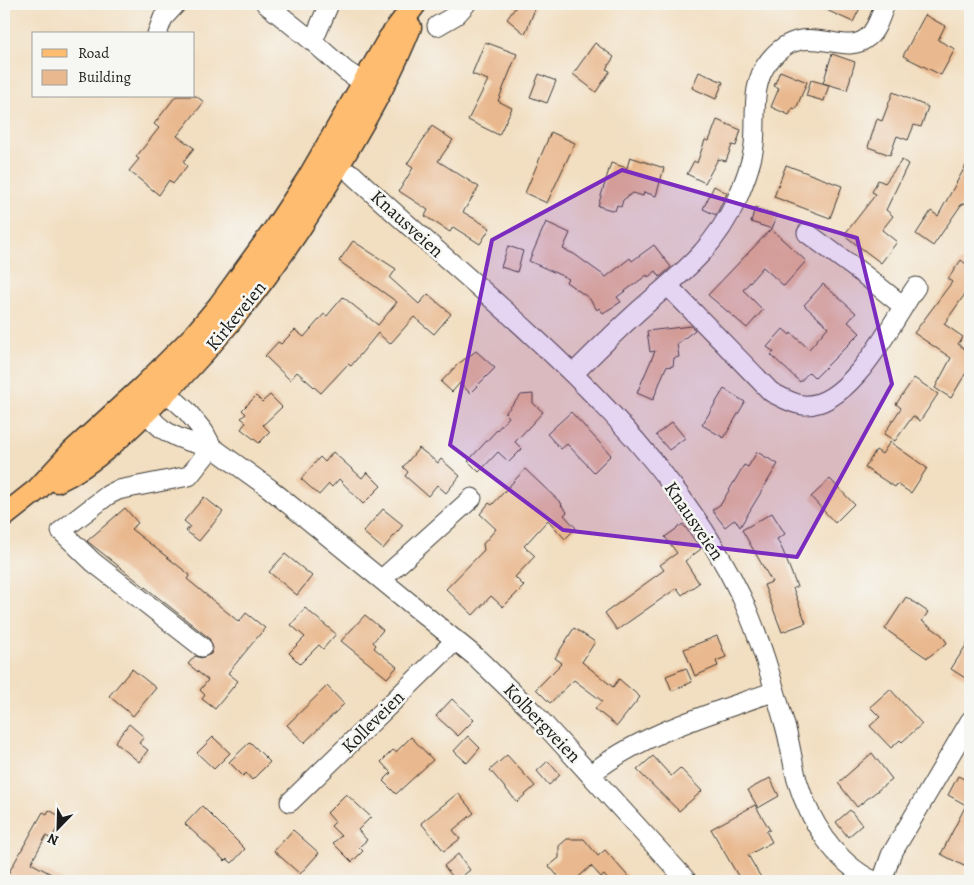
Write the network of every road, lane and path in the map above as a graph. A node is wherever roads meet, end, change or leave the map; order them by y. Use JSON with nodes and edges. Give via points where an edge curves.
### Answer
{"nodes":[{"id":1,"x":176,"y":4,"type":"edge"},
{"id":2,"x":266,"y":4,"type":"edge"},
{"id":3,"x":329,"y":4,"type":"edge"},
{"id":4,"x":417,"y":4,"type":"edge"},
{"id":5,"x":466,"y":4,"type":"edge"},
{"id":6,"x":885,"y":4,"type":"edge"},
{"id":7,"x":437,"y":26,"type":"dead end"},
{"id":8,"x":158,"y":32,"type":"edge"},
{"id":9,"x":311,"y":40,"type":"junction"},
{"id":10,"x":372,"y":88,"type":"junction"},
{"id":11,"x":352,"y":174,"type":"dead end"},
{"id":12,"x":807,"y":233,"type":"dead end"},
{"id":13,"x":668,"y":286,"type":"junction"},
{"id":14,"x":916,"y":287,"type":"dead end"},
{"id":15,"x":903,"y":306,"type":"junction"},
{"id":16,"x":573,"y":374,"type":"junction"},
{"id":17,"x":143,"y":387,"type":"junction"},
{"id":18,"x":166,"y":392,"type":"junction"},
{"id":19,"x":147,"y":411,"type":"junction"},
{"id":20,"x":212,"y":447,"type":"junction"},
{"id":21,"x":38,"y":490,"type":"junction"},
{"id":22,"x":472,"y":498,"type":"dead end"},
{"id":23,"x":4,"y":516,"type":"edge"},
{"id":24,"x":382,"y":579,"type":"junction"},
{"id":25,"x":456,"y":640,"type":"junction"},
{"id":26,"x":202,"y":647,"type":"dead end"},
{"id":27,"x":775,"y":692,"type":"junction"},
{"id":28,"x":970,"y":721,"type":"edge"},
{"id":29,"x":590,"y":775,"type":"junction"},
{"id":30,"x":290,"y":802,"type":"dead end"},
{"id":31,"x":687,"y":881,"type":"edge"},
{"id":32,"x":874,"y":881,"type":"edge"},
{"id":33,"x":882,"y":881,"type":"edge"}],
"edges":[{"from":1,"to":8,"type":"street","via":[[163,18]]},
{"from":2,"to":9,"type":"street"},
{"from":3,"to":9,"type":"street"},
{"from":4,"to":10,"type":"main road","name":"Kirkeveien","via":[[389,39]]},
{"from":5,"to":7,"type":"street","via":[[456,15]]},
{"from":6,"to":13,"type":"street","via":[[872,34],[864,40],[852,44],[815,38],[796,39],[769,60],[759,80],[754,145],[738,198],[713,241]]},
{"from":9,"to":10,"type":"street","via":[[346,72]]},
{"from":10,"to":17,"type":"main road","name":"Kirkeveien","via":[[248,268],[193,337]]},
{"from":10,"to":18,"type":"main road","name":"Kirkeveien","via":[[324,193],[279,261],[246,306]]},
{"from":11,"to":16,"type":"street","name":"Knausveien"},
{"from":12,"to":15,"type":"street"},
{"from":13,"to":15,"type":"street","via":[[771,392],[802,405],[822,402],[845,386],[863,366]]},
{"from":13,"to":16,"type":"street"},
{"from":14,"to":15,"type":"street"},
{"from":16,"to":27,"type":"street","name":"Knausveien","via":[[640,445],[704,529],[742,598],[763,650]]},
{"from":17,"to":18,"type":"street","name":"Kolbergveien"},
{"from":17,"to":19,"type":"street"},
{"from":17,"to":21,"type":"main road","name":"Kirkeveien","via":[[72,452]]},
{"from":18,"to":19,"type":"main road","name":"Kirkeveien"},
{"from":18,"to":20,"type":"street","name":"Kolbergveien","via":[[186,410]]},
{"from":19,"to":20,"type":"street","name":"Kolbergveien","via":[[165,430],[180,439]]},
{"from":19,"to":21,"type":"main road","name":"Kirkeveien","via":[[108,447],[63,478]]},
{"from":20,"to":24,"type":"street","name":"Kolbergveien"},
{"from":20,"to":26,"type":"street","via":[[190,476],[118,490],[61,531],[93,562]]},
{"from":21,"to":23,"type":"main road","name":"Kirkeveien"},
{"from":22,"to":24,"type":"street"},
{"from":24,"to":25,"type":"street","name":"Kolbergveien"},
{"from":25,"to":29,"type":"street","name":"Kolbergveien","via":[[507,686]]},
{"from":25,"to":30,"type":"street","name":"Kolleveien"},
{"from":27,"to":29,"type":"street","via":[[622,751]]},
{"from":27,"to":32,"type":"street","name":"Knausveien","via":[[797,780],[814,821],[853,868]]},
{"from":28,"to":33,"type":"street","via":[[891,854]]},
{"from":29,"to":31,"type":"street","name":"Kolbergveien"}]}
